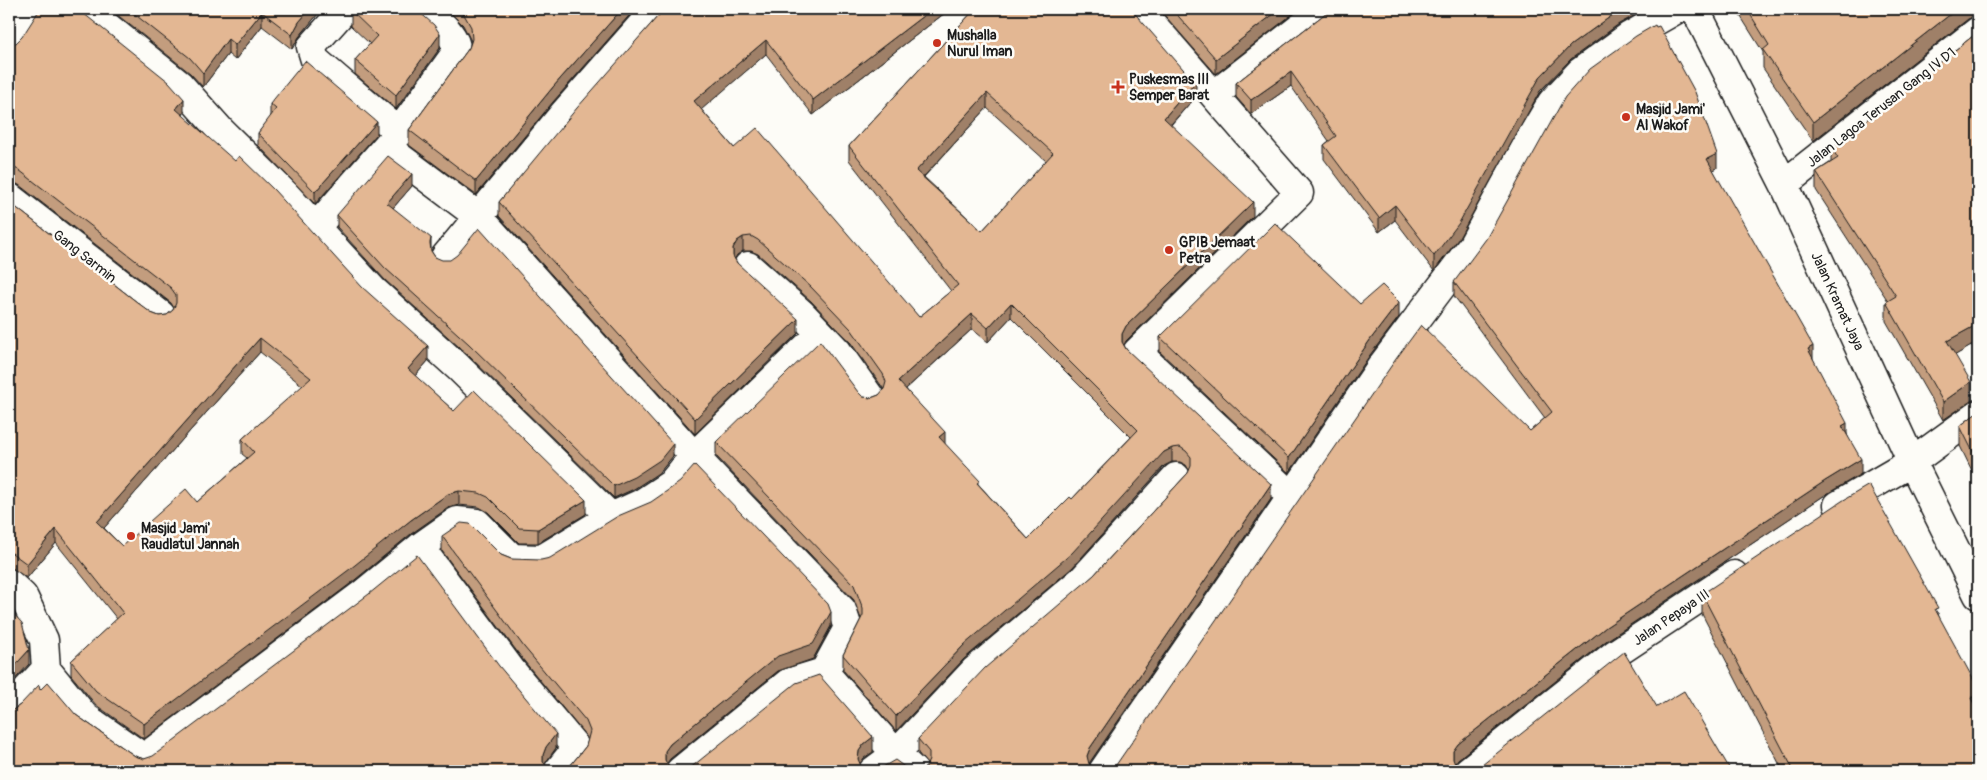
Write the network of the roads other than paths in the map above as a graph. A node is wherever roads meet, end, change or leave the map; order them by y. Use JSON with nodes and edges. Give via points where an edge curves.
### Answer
{"nodes":[{"id":1,"x":31,"y":9,"type":"edge"},
{"id":2,"x":85,"y":9,"type":"edge"},
{"id":3,"x":345,"y":9,"type":"edge"},
{"id":4,"x":424,"y":9,"type":"edge"},
{"id":5,"x":1139,"y":9,"type":"edge"},
{"id":6,"x":1324,"y":9,"type":"edge"},
{"id":7,"x":1677,"y":9,"type":"edge"},
{"id":8,"x":1695,"y":9,"type":"edge"},
{"id":9,"x":648,"y":12,"type":"edge"},
{"id":10,"x":1978,"y":31,"type":"edge"},
{"id":11,"x":9,"y":43,"type":"edge"},
{"id":12,"x":1214,"y":95,"type":"junction"},
{"id":13,"x":392,"y":140,"type":"junction"},
{"id":14,"x":1784,"y":184,"type":"junction"},
{"id":15,"x":9,"y":197,"type":"edge"},
{"id":16,"x":478,"y":216,"type":"junction"},
{"id":17,"x":316,"y":227,"type":"junction"},
{"id":18,"x":445,"y":257,"type":"dead end"},
{"id":19,"x":748,"y":266,"type":"dead end"},
{"id":20,"x":162,"y":315,"type":"edge"},
{"id":21,"x":820,"y":334,"type":"junction"},
{"id":22,"x":870,"y":397,"type":"edge"},
{"id":23,"x":1978,"y":414,"type":"edge"},
{"id":24,"x":694,"y":456,"type":"junction"},
{"id":25,"x":1912,"y":462,"type":"junction"},
{"id":26,"x":1176,"y":477,"type":"dead end"},
{"id":27,"x":1292,"y":497,"type":"junction"},
{"id":28,"x":611,"y":516,"type":"junction"},
{"id":29,"x":1818,"y":519,"type":"edge"},
{"id":30,"x":420,"y":547,"type":"junction"},
{"id":31,"x":1752,"y":562,"type":"edge"},
{"id":32,"x":9,"y":583,"type":"edge"},
{"id":33,"x":1978,"y":594,"type":"edge"},
{"id":34,"x":46,"y":669,"type":"junction"},
{"id":35,"x":824,"y":672,"type":"junction"},
{"id":36,"x":9,"y":709,"type":"edge"},
{"id":37,"x":905,"y":762,"type":"edge"},
{"id":38,"x":148,"y":765,"type":"edge"},
{"id":39,"x":558,"y":771,"type":"edge"},
{"id":40,"x":680,"y":771,"type":"edge"},
{"id":41,"x":873,"y":771,"type":"edge"},
{"id":42,"x":1103,"y":771,"type":"edge"},
{"id":43,"x":1468,"y":771,"type":"edge"}],
"edges":[{"from":1,"to":11,"type":"street"},
{"from":2,"to":17,"type":"street","via":[[180,85]]},
{"from":3,"to":13,"type":"street","via":[[311,47],[312,52],[315,60]]},
{"from":4,"to":13,"type":"street","via":[[452,38],[457,46],[456,53]]},
{"from":5,"to":12,"type":"street"},
{"from":6,"to":12,"type":"street"},
{"from":7,"to":27,"type":"street","via":[[1628,37],[1580,72],[1552,102],[1472,246],[1383,364]]},
{"from":8,"to":14,"type":"street","name":"Jalan Kramat Jaya"},
{"from":9,"to":16,"type":"street"},
{"from":10,"to":14,"type":"street","name":"Jalan Lagoa Terusan Gang IV D1"},
{"from":12,"to":27,"type":"street","via":[[1298,193],[1137,352]]},
{"from":13,"to":16,"type":"street"},
{"from":13,"to":17,"type":"street"},
{"from":14,"to":25,"type":"street","name":"Jalan Kramat Jaya"},
{"from":15,"to":20,"type":"street","name":"Gang Sarmin"},
{"from":16,"to":18,"type":"street"},
{"from":16,"to":24,"type":"street"},
{"from":17,"to":28,"type":"street","via":[[374,291],[458,367]]},
{"from":19,"to":21,"type":"street"},
{"from":21,"to":22,"type":"street","via":[[838,352]]},
{"from":21,"to":24,"type":"street"},
{"from":23,"to":25,"type":"street"},
{"from":24,"to":28,"type":"street","via":[[671,484],[642,504]]},
{"from":24,"to":35,"type":"street","via":[[842,610],[848,628]]},
{"from":25,"to":29,"type":"street"},
{"from":25,"to":33,"type":"street","name":"Jalan Kramat Jaya"},
{"from":26,"to":37,"type":"street","via":[[1083,579],[974,671]]},
{"from":27,"to":42,"type":"street"},
{"from":28,"to":30,"type":"street","via":[[542,559],[512,558],[476,523],[457,521]]},
{"from":30,"to":38,"type":"street"},
{"from":30,"to":39,"type":"street","via":[[512,671],[574,745],[574,751]]},
{"from":31,"to":43,"type":"street","name":"Jalan Pepaya III","via":[[1615,654]]},
{"from":32,"to":34,"type":"street","via":[[23,596],[44,640]]},
{"from":34,"to":36,"type":"street"},
{"from":34,"to":38,"type":"street","via":[[85,717]]},
{"from":35,"to":37,"type":"street"},
{"from":35,"to":40,"type":"street","via":[[788,683]]},
{"from":37,"to":41,"type":"street"}]}
